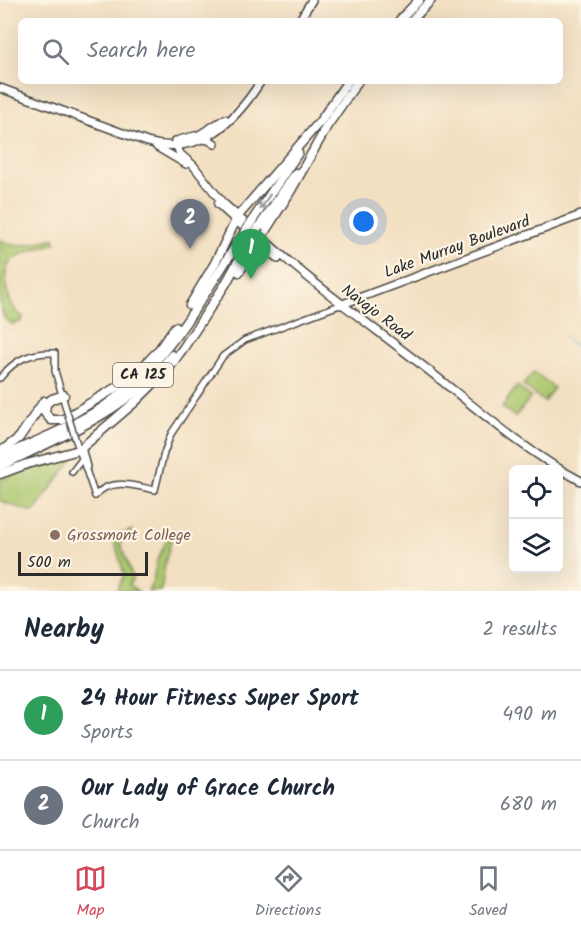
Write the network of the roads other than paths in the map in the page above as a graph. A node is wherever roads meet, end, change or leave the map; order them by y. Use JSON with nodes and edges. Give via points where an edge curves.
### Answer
{"nodes":[{"id":1,"x":419,"y":0,"type":"edge"},
{"id":2,"x":430,"y":0,"type":"edge"},
{"id":3,"x":310,"y":2,"type":"edge"},
{"id":4,"x":297,"y":18,"type":"edge"},
{"id":5,"x":301,"y":18,"type":"edge"},
{"id":6,"x":402,"y":18,"type":"edge"},
{"id":7,"x":414,"y":18,"type":"edge"},
{"id":8,"x":254,"y":84,"type":"edge"},
{"id":9,"x":259,"y":84,"type":"edge"},
{"id":10,"x":347,"y":84,"type":"edge"},
{"id":11,"x":355,"y":84,"type":"edge"},
{"id":12,"x":0,"y":86,"type":"edge"},
{"id":13,"x":335,"y":108,"type":"junction"},
{"id":14,"x":325,"y":119,"type":"junction"},
{"id":15,"x":110,"y":127,"type":"junction"},
{"id":16,"x":325,"y":130,"type":"junction"},
{"id":17,"x":198,"y":135,"type":"junction"},
{"id":18,"x":147,"y":142,"type":"junction"},
{"id":19,"x":175,"y":143,"type":"junction"},
{"id":20,"x":188,"y":162,"type":"junction"},
{"id":21,"x":581,"y":217,"type":"edge"},
{"id":22,"x":237,"y":219,"type":"junction"},
{"id":23,"x":256,"y":224,"type":"junction"},
{"id":24,"x":251,"y":239,"type":"junction"},
{"id":25,"x":305,"y":278,"type":"junction"},
{"id":26,"x":340,"y":305,"type":"junction"},
{"id":27,"x":188,"y":308,"type":"junction"},
{"id":28,"x":372,"y":332,"type":"junction"},
{"id":29,"x":384,"y":336,"type":"junction"},
{"id":30,"x":0,"y":378,"type":"edge"},
{"id":31,"x":132,"y":378,"type":"junction"},
{"id":32,"x":62,"y":394,"type":"junction"},
{"id":33,"x":142,"y":395,"type":"junction"},
{"id":34,"x":27,"y":444,"type":"junction"},
{"id":35,"x":48,"y":444,"type":"junction"},
{"id":36,"x":80,"y":447,"type":"junction"},
{"id":37,"x":0,"y":453,"type":"edge"},
{"id":38,"x":0,"y":458,"type":"edge"},
{"id":39,"x":546,"y":465,"type":"edge"},
{"id":40,"x":0,"y":466,"type":"edge"},
{"id":41,"x":86,"y":468,"type":"junction"},
{"id":42,"x":72,"y":472,"type":"dead end"},
{"id":43,"x":0,"y":474,"type":"edge"},
{"id":44,"x":563,"y":475,"type":"edge"},
{"id":45,"x":581,"y":483,"type":"edge"}],
"edges":[{"from":1,"to":6,"type":"highway"},
{"from":2,"to":7,"type":"highway"},
{"from":3,"to":4,"type":"main road"},
{"from":3,"to":5,"type":"main road"},
{"from":8,"to":17,"type":"main road","via":[[231,115]]},
{"from":9,"to":17,"type":"main road","via":[[240,112],[218,132],[215,144]]},
{"from":10,"to":13,"type":"highway","number":"CA 125"},
{"from":11,"to":13,"type":"highway","number":"CA 125"},
{"from":12,"to":15,"type":"main road"},
{"from":13,"to":14,"type":"highway","number":"CA 125"},
{"from":14,"to":16,"type":"highway","number":"CA 125"},
{"from":14,"to":22,"type":"highway"},
{"from":14,"to":23,"type":"highway","number":"CA 125","one_way":true},
{"from":15,"to":18,"type":"main road"},
{"from":15,"to":19,"type":"main road"},
{"from":16,"to":23,"type":"highway","number":"CA 125"},
{"from":16,"to":24,"type":"highway","via":[[290,192]]},
{"from":17,"to":19,"type":"main road"},
{"from":17,"to":20,"type":"main road","via":[[182,149]]},
{"from":18,"to":19,"type":"main road"},
{"from":18,"to":20,"type":"main road"},
{"from":19,"to":20,"type":"main road","name":"Navajo Road"},
{"from":20,"to":22,"type":"main road","name":"Navajo Road"},
{"from":21,"to":26,"type":"main road","name":"Lake Murray Boulevard"},
{"from":22,"to":24,"type":"main road","name":"Navajo Road"},
{"from":22,"to":27,"type":"highway"},
{"from":23,"to":24,"type":"highway","number":"CA 125","bridge":true},
{"from":24,"to":25,"type":"main road","name":"Navajo Road"},
{"from":24,"to":25,"type":"main road","name":"Navajo Road"},
{"from":24,"to":27,"type":"highway"},
{"from":24,"to":33,"type":"highway","via":[[196,330],[169,368]]},
{"from":24,"to":34,"type":"highway","number":"CA 125","via":[[147,373],[102,408]]},
{"from":24,"to":35,"type":"highway","number":"CA 125","via":[[179,346],[152,378],[102,417]]},
{"from":25,"to":26,"type":"main road","name":"Navajo Road"},
{"from":25,"to":26,"type":"main road","name":"Navajo Road"},
{"from":26,"to":28,"type":"main road","name":"Navajo Road"},
{"from":26,"to":29,"type":"main road","name":"Navajo Road"},
{"from":26,"to":41,"type":"main road","name":"Lake Murray Boulevard","via":[[245,340],[223,356],[171,434],[155,490],[122,484],[103,488],[95,496]]},
{"from":27,"to":31,"type":"highway","via":[[158,351]]},
{"from":28,"to":29,"type":"main road"},
{"from":28,"to":39,"type":"main road","name":"Navajo Road"},
{"from":29,"to":45,"type":"main road","name":"Navajo Road","via":[[539,456]]},
{"from":30,"to":32,"type":"main road","via":[[26,356],[55,353]]},
{"from":31,"to":32,"type":"highway","via":[[62,420],[52,421],[46,416],[45,406]]},
{"from":31,"to":34,"type":"highway","via":[[85,413]]},
{"from":32,"to":36,"type":"main road","bridge":true},
{"from":32,"to":37,"type":"highway","via":[[46,399],[19,438]]},
{"from":33,"to":35,"type":"highway","via":[[102,423]]},
{"from":33,"to":36,"type":"highway"},
{"from":34,"to":38,"type":"highway","number":"CA 125"},
{"from":35,"to":40,"type":"highway","number":"CA 125"},
{"from":36,"to":41,"type":"main road"},
{"from":36,"to":41,"type":"main road"},
{"from":36,"to":42,"type":"main road"},
{"from":36,"to":43,"type":"highway"},
{"from":44,"to":45,"type":"main road","name":"Navajo Road"}]}
